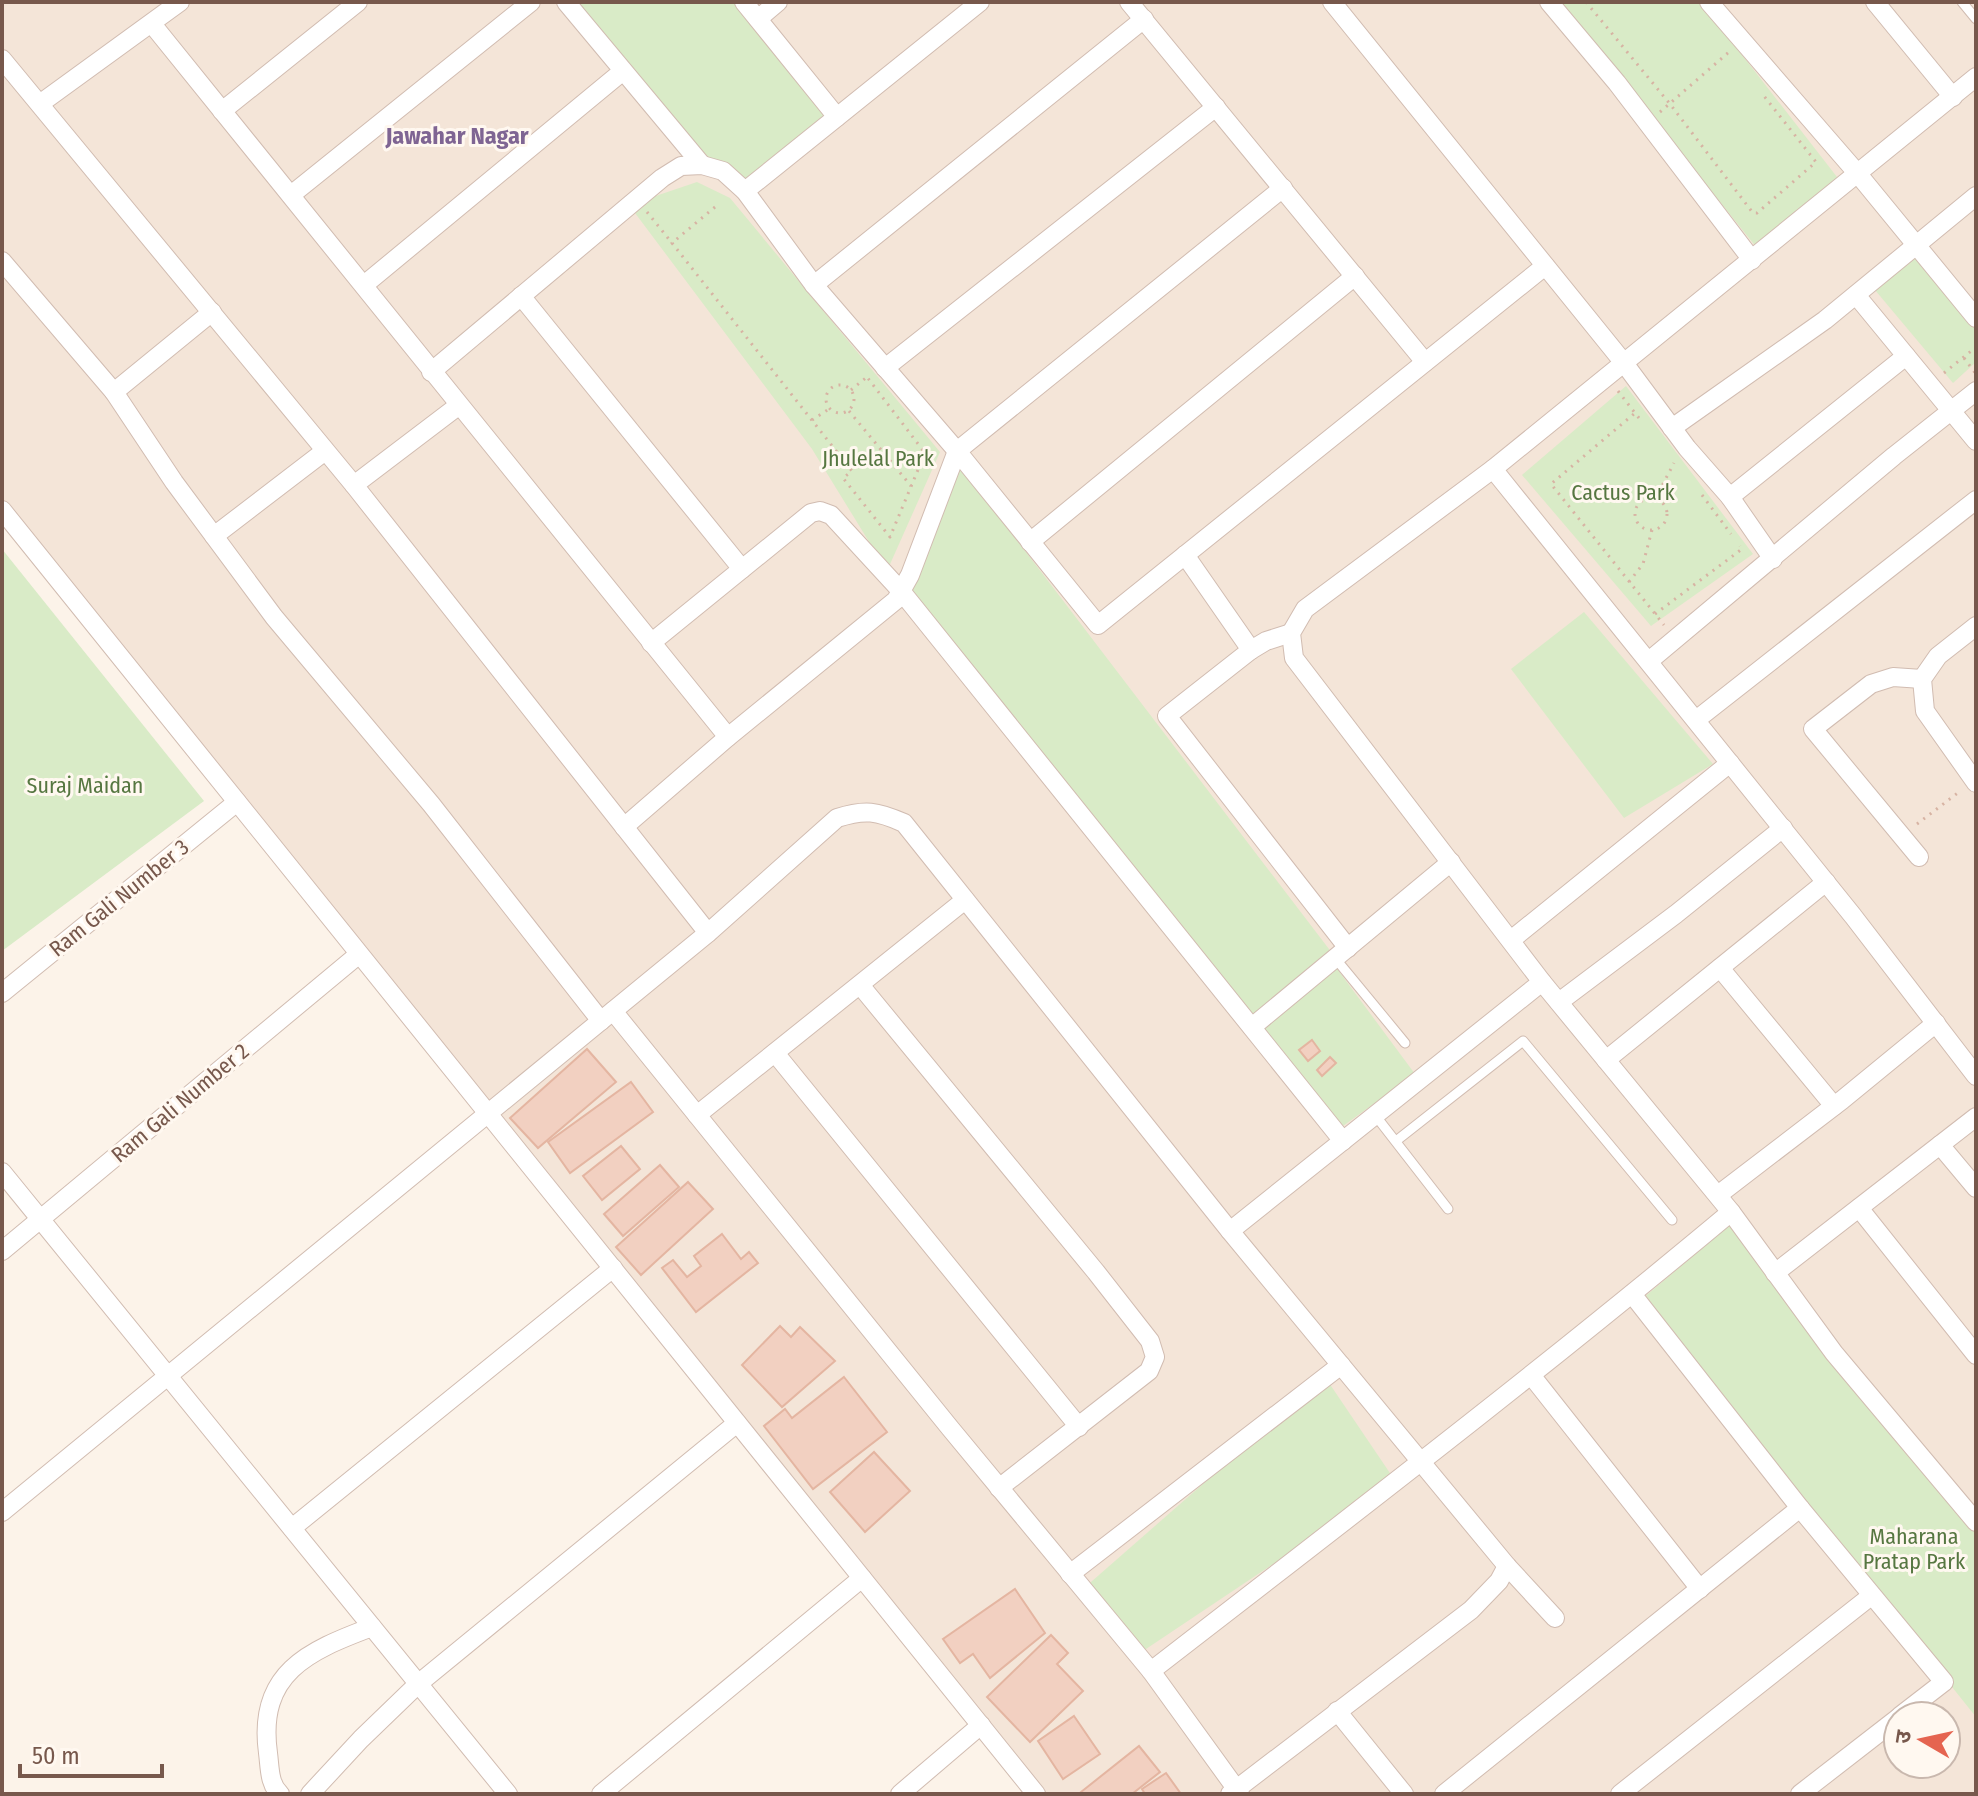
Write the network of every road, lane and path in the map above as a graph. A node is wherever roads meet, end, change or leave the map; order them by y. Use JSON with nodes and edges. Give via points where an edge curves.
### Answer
{"nodes":[{"id":1,"x":180,"y":2,"type":"edge"},
{"id":2,"x":358,"y":2,"type":"edge"},
{"id":3,"x":531,"y":2,"type":"edge"},
{"id":4,"x":566,"y":2,"type":"edge"},
{"id":5,"x":744,"y":2,"type":"edge"},
{"id":6,"x":778,"y":2,"type":"edge"},
{"id":7,"x":980,"y":2,"type":"edge"},
{"id":8,"x":1129,"y":2,"type":"edge"},
{"id":9,"x":1332,"y":2,"type":"edge"},
{"id":10,"x":1549,"y":2,"type":"edge"},
{"id":11,"x":1586,"y":2,"type":"edge"},
{"id":12,"x":1709,"y":2,"type":"edge"},
{"id":13,"x":1875,"y":2,"type":"edge"},
{"id":14,"x":1962,"y":2,"type":"edge"},
{"id":15,"x":758,"y":19,"type":"junction"},
{"id":16,"x":1144,"y":19,"type":"junction"},
{"id":17,"x":1976,"y":19,"type":"edge"},
{"id":18,"x":152,"y":24,"type":"junction"},
{"id":19,"x":1721,"y":42,"type":"dead end"},
{"id":20,"x":2,"y":59,"type":"edge"},
{"id":21,"x":623,"y":71,"type":"junction"},
{"id":22,"x":1976,"y":77,"type":"edge"},
{"id":23,"x":1758,"y":89,"type":"dead end"},
{"id":24,"x":1953,"y":97,"type":"junction"},
{"id":25,"x":41,"y":103,"type":"junction"},
{"id":26,"x":1670,"y":104,"type":"junction"},
{"id":27,"x":1216,"y":107,"type":"junction"},
{"id":28,"x":222,"y":111,"type":"junction"},
{"id":29,"x":1657,"y":114,"type":"dead end"},
{"id":30,"x":837,"y":117,"type":"junction"},
{"id":31,"x":702,"y":165,"type":"junction"},
{"id":32,"x":1858,"y":174,"type":"junction"},
{"id":33,"x":1283,"y":188,"type":"junction"},
{"id":34,"x":745,"y":191,"type":"junction"},
{"id":35,"x":291,"y":195,"type":"junction"},
{"id":36,"x":1976,"y":196,"type":"edge"},
{"id":37,"x":637,"y":199,"type":"junction"},
{"id":38,"x":715,"y":207,"type":"dead end"},
{"id":39,"x":672,"y":243,"type":"junction"},
{"id":40,"x":1916,"y":245,"type":"junction"},
{"id":41,"x":1752,"y":260,"type":"junction"},
{"id":42,"x":2,"y":261,"type":"edge"},
{"id":43,"x":1545,"y":266,"type":"junction"},
{"id":44,"x":1355,"y":276,"type":"junction"},
{"id":45,"x":364,"y":285,"type":"junction"},
{"id":46,"x":814,"y":285,"type":"junction"},
{"id":47,"x":1856,"y":295,"type":"junction"},
{"id":48,"x":521,"y":296,"type":"junction"},
{"id":49,"x":1972,"y":305,"type":"edge"},
{"id":50,"x":212,"y":312,"type":"junction"},
{"id":51,"x":1976,"y":347,"type":"edge"},
{"id":52,"x":1906,"y":356,"type":"junction"},
{"id":53,"x":1964,"y":357,"type":"junction"},
{"id":54,"x":1425,"y":362,"type":"junction"},
{"id":55,"x":1624,"y":363,"type":"junction"},
{"id":56,"x":884,"y":366,"type":"junction"},
{"id":57,"x":431,"y":372,"type":"junction"},
{"id":58,"x":1942,"y":374,"type":"dead end"},
{"id":59,"x":1976,"y":374,"type":"edge"},
{"id":60,"x":867,"y":377,"type":"junction"},
{"id":61,"x":1607,"y":377,"type":"junction"},
{"id":62,"x":851,"y":390,"type":"junction"},
{"id":63,"x":1976,"y":391,"type":"edge"},
{"id":64,"x":114,"y":392,"type":"junction"},
{"id":65,"x":458,"y":406,"type":"junction"},
{"id":66,"x":830,"y":408,"type":"junction"},
{"id":67,"x":1952,"y":410,"type":"junction"},
{"id":68,"x":849,"y":411,"type":"junction"},
{"id":69,"x":1635,"y":413,"type":"junction"},
{"id":70,"x":812,"y":420,"type":"junction"},
{"id":71,"x":1645,"y":425,"type":"dead end"},
{"id":72,"x":1672,"y":428,"type":"junction"},
{"id":73,"x":1976,"y":441,"type":"edge"},
{"id":74,"x":325,"y":451,"type":"junction"},
{"id":75,"x":957,"y":451,"type":"junction"},
{"id":76,"x":1675,"y":461,"type":"dead end"},
{"id":77,"x":1493,"y":469,"type":"junction"},
{"id":78,"x":354,"y":485,"type":"junction"},
{"id":79,"x":911,"y":486,"type":"junction"},
{"id":80,"x":1695,"y":486,"type":"dead end"},
{"id":81,"x":1730,"y":497,"type":"junction"},
{"id":82,"x":1655,"y":499,"type":"junction"},
{"id":83,"x":1976,"y":500,"type":"edge"},
{"id":84,"x":2,"y":510,"type":"edge"},
{"id":85,"x":1652,"y":530,"type":"junction"},
{"id":86,"x":214,"y":536,"type":"junction"},
{"id":87,"x":1030,"y":542,"type":"junction"},
{"id":88,"x":1185,"y":555,"type":"junction"},
{"id":89,"x":1773,"y":559,"type":"junction"},
{"id":90,"x":742,"y":569,"type":"junction"},
{"id":91,"x":1629,"y":582,"type":"junction"},
{"id":92,"x":901,"y":591,"type":"junction"},
{"id":93,"x":1976,"y":626,"type":"edge"},
{"id":94,"x":1291,"y":633,"type":"junction"},
{"id":95,"x":651,"y":643,"type":"junction"},
{"id":96,"x":1251,"y":650,"type":"junction"},
{"id":97,"x":1649,"y":661,"type":"junction"},
{"id":98,"x":1922,"y":679,"type":"junction"},
{"id":99,"x":1696,"y":720,"type":"junction"},
{"id":100,"x":728,"y":737,"type":"junction"},
{"id":101,"x":1730,"y":763,"type":"junction"},
{"id":102,"x":1975,"y":781,"type":"edge"},
{"id":103,"x":237,"y":802,"type":"junction"},
{"id":104,"x":624,"y":827,"type":"junction"},
{"id":105,"x":1783,"y":828,"type":"junction"},
{"id":106,"x":1901,"y":836,"type":"junction"},
{"id":107,"x":1919,"y":857,"type":"dead end"},
{"id":108,"x":1451,"y":862,"type":"junction"},
{"id":109,"x":1826,"y":882,"type":"junction"},
{"id":110,"x":965,"y":900,"type":"junction"},
{"id":111,"x":708,"y":933,"type":"junction"},
{"id":112,"x":1511,"y":940,"type":"junction"},
{"id":113,"x":1341,"y":953,"type":"junction"},
{"id":114,"x":358,"y":955,"type":"junction"},
{"id":115,"x":1720,"y":968,"type":"junction"},
{"id":116,"x":1542,"y":982,"type":"junction"},
{"id":117,"x":860,"y":985,"type":"junction"},
{"id":118,"x":2,"y":993,"type":"edge"},
{"id":119,"x":1559,"y":1002,"type":"junction"},
{"id":120,"x":607,"y":1016,"type":"junction"},
{"id":121,"x":1936,"y":1023,"type":"junction"},
{"id":122,"x":1252,"y":1027,"type":"junction"},
{"id":123,"x":1405,"y":1043,"type":"dead end"},
{"id":124,"x":775,"y":1053,"type":"junction"},
{"id":125,"x":1606,"y":1060,"type":"junction"},
{"id":126,"x":1976,"y":1076,"type":"edge"},
{"id":127,"x":1834,"y":1106,"type":"junction"},
{"id":128,"x":488,"y":1113,"type":"junction"},
{"id":129,"x":697,"y":1115,"type":"junction"},
{"id":130,"x":1375,"y":1115,"type":"junction"},
{"id":131,"x":1976,"y":1117,"type":"edge"},
{"id":132,"x":1343,"y":1141,"type":"junction"},
{"id":133,"x":1396,"y":1141,"type":"junction"},
{"id":134,"x":1940,"y":1145,"type":"junction"},
{"id":135,"x":2,"y":1172,"type":"edge"},
{"id":136,"x":1976,"y":1188,"type":"edge"},
{"id":137,"x":1718,"y":1195,"type":"junction"},
{"id":138,"x":1859,"y":1208,"type":"junction"},
{"id":139,"x":1448,"y":1209,"type":"dead end"},
{"id":140,"x":1731,"y":1212,"type":"junction"},
{"id":141,"x":41,"y":1219,"type":"junction"},
{"id":142,"x":1672,"y":1220,"type":"dead end"},
{"id":143,"x":1230,"y":1231,"type":"junction"},
{"id":144,"x":2,"y":1251,"type":"edge"},
{"id":145,"x":613,"y":1268,"type":"junction"},
{"id":146,"x":1775,"y":1273,"type":"junction"},
{"id":147,"x":1632,"y":1294,"type":"junction"},
{"id":148,"x":1976,"y":1355,"type":"edge"},
{"id":149,"x":1341,"y":1365,"type":"junction"},
{"id":150,"x":167,"y":1375,"type":"junction"},
{"id":151,"x":1531,"y":1375,"type":"junction"},
{"id":152,"x":737,"y":1423,"type":"junction"},
{"id":153,"x":1079,"y":1427,"type":"junction"},
{"id":154,"x":1421,"y":1462,"type":"junction"},
{"id":155,"x":999,"y":1488,"type":"junction"},
{"id":156,"x":1800,"y":1508,"type":"junction"},
{"id":157,"x":2,"y":1512,"type":"edge"},
{"id":158,"x":1976,"y":1522,"type":"edge"},
{"id":159,"x":292,"y":1528,"type":"junction"},
{"id":160,"x":1507,"y":1566,"type":"junction"},
{"id":161,"x":1070,"y":1574,"type":"junction"},
{"id":162,"x":862,"y":1578,"type":"junction"},
{"id":163,"x":1700,"y":1589,"type":"junction"},
{"id":164,"x":1871,"y":1596,"type":"junction"},
{"id":165,"x":1555,"y":1618,"type":"dead end"},
{"id":166,"x":372,"y":1627,"type":"junction"},
{"id":167,"x":1151,"y":1671,"type":"junction"},
{"id":168,"x":418,"y":1684,"type":"junction"},
{"id":169,"x":1921,"y":1700,"type":"edge"},
{"id":170,"x":1337,"y":1711,"type":"junction"},
{"id":171,"x":981,"y":1725,"type":"junction"},
{"id":172,"x":1882,"y":1730,"type":"edge"},
{"id":173,"x":1236,"y":1792,"type":"edge"},
{"id":174,"x":280,"y":1794,"type":"edge"},
{"id":175,"x":310,"y":1794,"type":"edge"},
{"id":176,"x":508,"y":1794,"type":"edge"},
{"id":177,"x":601,"y":1794,"type":"edge"},
{"id":178,"x":900,"y":1794,"type":"edge"},
{"id":179,"x":1036,"y":1794,"type":"edge"},
{"id":180,"x":1404,"y":1794,"type":"edge"},
{"id":181,"x":1444,"y":1794,"type":"edge"},
{"id":182,"x":1620,"y":1794,"type":"edge"},
{"id":183,"x":1800,"y":1794,"type":"edge"}],
"edges":[{"from":1,"to":18,"type":"street"},
{"from":2,"to":28,"type":"street"},
{"from":3,"to":35,"type":"street"},
{"from":4,"to":21,"type":"street"},
{"from":5,"to":15,"type":"street"},
{"from":6,"to":15,"type":"street"},
{"from":7,"to":30,"type":"street"},
{"from":8,"to":16,"type":"street"},
{"from":9,"to":43,"type":"street"},
{"from":10,"to":41,"type":"street"},
{"from":11,"to":26,"type":"path"},
{"from":12,"to":32,"type":"street"},
{"from":13,"to":24,"type":"street"},
{"from":14,"to":17,"type":"lane"},
{"from":15,"to":30,"type":"street"},
{"from":16,"to":27,"type":"street"},
{"from":16,"to":46,"type":"street"},
{"from":18,"to":25,"type":"street"},
{"from":18,"to":28,"type":"street"},
{"from":19,"to":26,"type":"path","via":[[1729,52]]},
{"from":20,"to":25,"type":"street"},
{"from":21,"to":31,"type":"street"},
{"from":21,"to":45,"type":"street"},
{"from":22,"to":24,"type":"street"},
{"from":23,"to":26,"type":"path","via":[[1816,162],[1757,213]]},
{"from":24,"to":32,"type":"street"},
{"from":25,"to":50,"type":"street"},
{"from":26,"to":29,"type":"path"},
{"from":27,"to":33,"type":"street"},
{"from":27,"to":56,"type":"street"},
{"from":28,"to":35,"type":"street"},
{"from":30,"to":34,"type":"street"},
{"from":31,"to":34,"type":"street","via":[[723,171]]},
{"from":31,"to":37,"type":"street","via":[[681,166]]},
{"from":32,"to":40,"type":"street"},
{"from":32,"to":41,"type":"street"},
{"from":33,"to":44,"type":"street"},
{"from":33,"to":75,"type":"street"},
{"from":34,"to":46,"type":"street"},
{"from":35,"to":45,"type":"street"},
{"from":36,"to":40,"type":"street"},
{"from":37,"to":39,"type":"path"},
{"from":37,"to":48,"type":"street"},
{"from":38,"to":39,"type":"path"},
{"from":39,"to":70,"type":"path"},
{"from":40,"to":47,"type":"street"},
{"from":40,"to":49,"type":"street"},
{"from":41,"to":55,"type":"street"},
{"from":42,"to":64,"type":"street"},
{"from":43,"to":54,"type":"street"},
{"from":43,"to":55,"type":"street"},
{"from":44,"to":54,"type":"street"},
{"from":44,"to":87,"type":"street"},
{"from":45,"to":57,"type":"street"},
{"from":46,"to":56,"type":"street"},
{"from":47,"to":52,"type":"street"},
{"from":47,"to":72,"type":"street"},
{"from":48,"to":57,"type":"street"},
{"from":48,"to":90,"type":"street"},
{"from":50,"to":64,"type":"street"},
{"from":50,"to":74,"type":"street"},
{"from":51,"to":53,"type":"path"},
{"from":52,"to":67,"type":"street"},
{"from":52,"to":81,"type":"street"},
{"from":53,"to":58,"type":"path"},
{"from":53,"to":59,"type":"path"},
{"from":54,"to":88,"type":"street"},
{"from":55,"to":61,"type":"street"},
{"from":55,"to":72,"type":"street"},
{"from":56,"to":60,"type":"path"},
{"from":56,"to":75,"type":"street"},
{"from":57,"to":65,"type":"street"},
{"from":60,"to":62,"type":"path"},
{"from":60,"to":79,"type":"path","via":[[925,453]]},
{"from":61,"to":69,"type":"path"},
{"from":61,"to":77,"type":"street"},
{"from":62,"to":66,"type":"path","via":[[843,385],[830,389]]},
{"from":62,"to":68,"type":"path","via":[[854,403]]},
{"from":63,"to":67,"type":"street"},
{"from":64,"to":86,"type":"street"},
{"from":65,"to":78,"type":"street"},
{"from":65,"to":95,"type":"street"},
{"from":66,"to":68,"type":"path"},
{"from":66,"to":70,"type":"path"},
{"from":67,"to":73,"type":"street"},
{"from":67,"to":89,"type":"street"},
{"from":68,"to":79,"type":"path"},
{"from":69,"to":71,"type":"path"},
{"from":69,"to":91,"type":"path","via":[[1551,484]]},
{"from":70,"to":79,"type":"path","via":[[852,471],[843,478],[890,537]]},
{"from":72,"to":81,"type":"street"},
{"from":74,"to":78,"type":"street"},
{"from":74,"to":86,"type":"street"},
{"from":75,"to":87,"type":"street"},
{"from":75,"to":92,"type":"street"},
{"from":76,"to":82,"type":"path"},
{"from":77,"to":94,"type":"street","via":[[1305,609]]},
{"from":77,"to":97,"type":"street"},
{"from":78,"to":104,"type":"street"},
{"from":80,"to":91,"type":"path","via":[[1742,549],[1655,614]]},
{"from":81,"to":89,"type":"street"},
{"from":82,"to":85,"type":"path","via":[[1667,515],[1663,525]]},
{"from":82,"to":85,"type":"path","via":[[1645,499],[1635,511],[1639,525]]},
{"from":83,"to":99,"type":"street"},
{"from":84,"to":103,"type":"street"},
{"from":85,"to":91,"type":"path","via":[[1643,564]]},
{"from":86,"to":120,"type":"street","via":[[274,617]]},
{"from":87,"to":88,"type":"street","via":[[1098,625]]},
{"from":88,"to":96,"type":"street"},
{"from":89,"to":97,"type":"street"},
{"from":90,"to":92,"type":"street","via":[[820,511],[831,515]]},
{"from":90,"to":95,"type":"street"},
{"from":92,"to":100,"type":"street"},
{"from":92,"to":122,"type":"street"},
{"from":93,"to":98,"type":"street","via":[[1938,656]]},
{"from":94,"to":96,"type":"street"},
{"from":94,"to":108,"type":"street","via":[[1294,658]]},
{"from":95,"to":100,"type":"street"},
{"from":96,"to":113,"type":"street","via":[[1167,716]]},
{"from":97,"to":99,"type":"street"},
{"from":98,"to":102,"type":"street","via":[[1925,711]]},
{"from":98,"to":106,"type":"street","via":[[1893,677],[1871,684],[1813,729]]},
{"from":99,"to":101,"type":"street"},
{"from":100,"to":104,"type":"street"},
{"from":101,"to":105,"type":"street"},
{"from":101,"to":112,"type":"street"},
{"from":102,"to":106,"type":"path"},
{"from":103,"to":114,"type":"street"},
{"from":103,"to":118,"type":"street","name":"Ram Gali Number 3"},
{"from":104,"to":111,"type":"street"},
{"from":105,"to":109,"type":"street"},
{"from":105,"to":119,"type":"street"},
{"from":106,"to":107,"type":"street"},
{"from":108,"to":112,"type":"street"},
{"from":108,"to":113,"type":"street"},
{"from":109,"to":115,"type":"street"},
{"from":109,"to":121,"type":"street"},
{"from":110,"to":111,"type":"street","via":[[904,823],[857,811],[837,818]]},
{"from":110,"to":117,"type":"street"},
{"from":110,"to":143,"type":"street"},
{"from":111,"to":120,"type":"street"},
{"from":112,"to":116,"type":"street"},
{"from":113,"to":122,"type":"street"},
{"from":113,"to":123,"type":"lane"},
{"from":114,"to":128,"type":"street"},
{"from":114,"to":141,"type":"street","name":"Ram Gali Number 2"},
{"from":115,"to":125,"type":"street"},
{"from":115,"to":127,"type":"street"},
{"from":116,"to":119,"type":"street"},
{"from":116,"to":130,"type":"street"},
{"from":117,"to":124,"type":"street"},
{"from":117,"to":153,"type":"street","via":[[1150,1341],[1155,1357],[1149,1371]]},
{"from":119,"to":125,"type":"street"},
{"from":120,"to":128,"type":"street"},
{"from":120,"to":129,"type":"street"},
{"from":121,"to":126,"type":"street"},
{"from":121,"to":127,"type":"street"},
{"from":122,"to":132,"type":"street"},
{"from":124,"to":129,"type":"street"},
{"from":124,"to":153,"type":"street"},
{"from":125,"to":137,"type":"street"},
{"from":127,"to":137,"type":"street"},
{"from":128,"to":145,"type":"street"},
{"from":128,"to":150,"type":"street"},
{"from":129,"to":155,"type":"street"},
{"from":130,"to":132,"type":"street"},
{"from":130,"to":133,"type":"lane"},
{"from":131,"to":134,"type":"street"},
{"from":132,"to":143,"type":"street"},
{"from":133,"to":139,"type":"lane"},
{"from":133,"to":142,"type":"lane","via":[[1523,1041]]},
{"from":134,"to":136,"type":"street"},
{"from":134,"to":138,"type":"street"},
{"from":135,"to":141,"type":"street"},
{"from":137,"to":140,"type":"street"},
{"from":138,"to":146,"type":"street"},
{"from":138,"to":148,"type":"street"},
{"from":140,"to":146,"type":"street"},
{"from":140,"to":147,"type":"street"},
{"from":141,"to":144,"type":"street","name":"Ram Gali Number 2"},
{"from":141,"to":150,"type":"street"},
{"from":143,"to":149,"type":"street"},
{"from":145,"to":152,"type":"street"},
{"from":145,"to":159,"type":"street"},
{"from":146,"to":158,"type":"street","via":[[1834,1353]]},
{"from":147,"to":151,"type":"street"},
{"from":147,"to":156,"type":"street"},
{"from":149,"to":154,"type":"street"},
{"from":149,"to":161,"type":"street"},
{"from":150,"to":157,"type":"street"},
{"from":150,"to":159,"type":"street"},
{"from":151,"to":154,"type":"street"},
{"from":151,"to":163,"type":"street"},
{"from":152,"to":162,"type":"street"},
{"from":152,"to":168,"type":"street"},
{"from":153,"to":155,"type":"street"},
{"from":154,"to":160,"type":"street"},
{"from":154,"to":167,"type":"street"},
{"from":155,"to":161,"type":"street"},
{"from":156,"to":163,"type":"street"},
{"from":156,"to":164,"type":"street"},
{"from":159,"to":166,"type":"street"},
{"from":160,"to":165,"type":"street"},
{"from":160,"to":170,"type":"street","via":[[1471,1610]]},
{"from":161,"to":167,"type":"street"},
{"from":162,"to":171,"type":"street"},
{"from":162,"to":177,"type":"street"},
{"from":163,"to":181,"type":"street"},
{"from":164,"to":169,"type":"street","via":[[1944,1682]]},
{"from":164,"to":182,"type":"street"},
{"from":166,"to":168,"type":"street"},
{"from":166,"to":174,"type":"street","via":[[324,1645],[288,1671],[271,1698],[267,1743],[273,1787]]},
{"from":167,"to":173,"type":"street"},
{"from":168,"to":175,"type":"street"},
{"from":168,"to":176,"type":"street"},
{"from":170,"to":173,"type":"street"},
{"from":170,"to":180,"type":"street"},
{"from":171,"to":178,"type":"street"},
{"from":171,"to":179,"type":"street"},
{"from":172,"to":183,"type":"street"}]}
